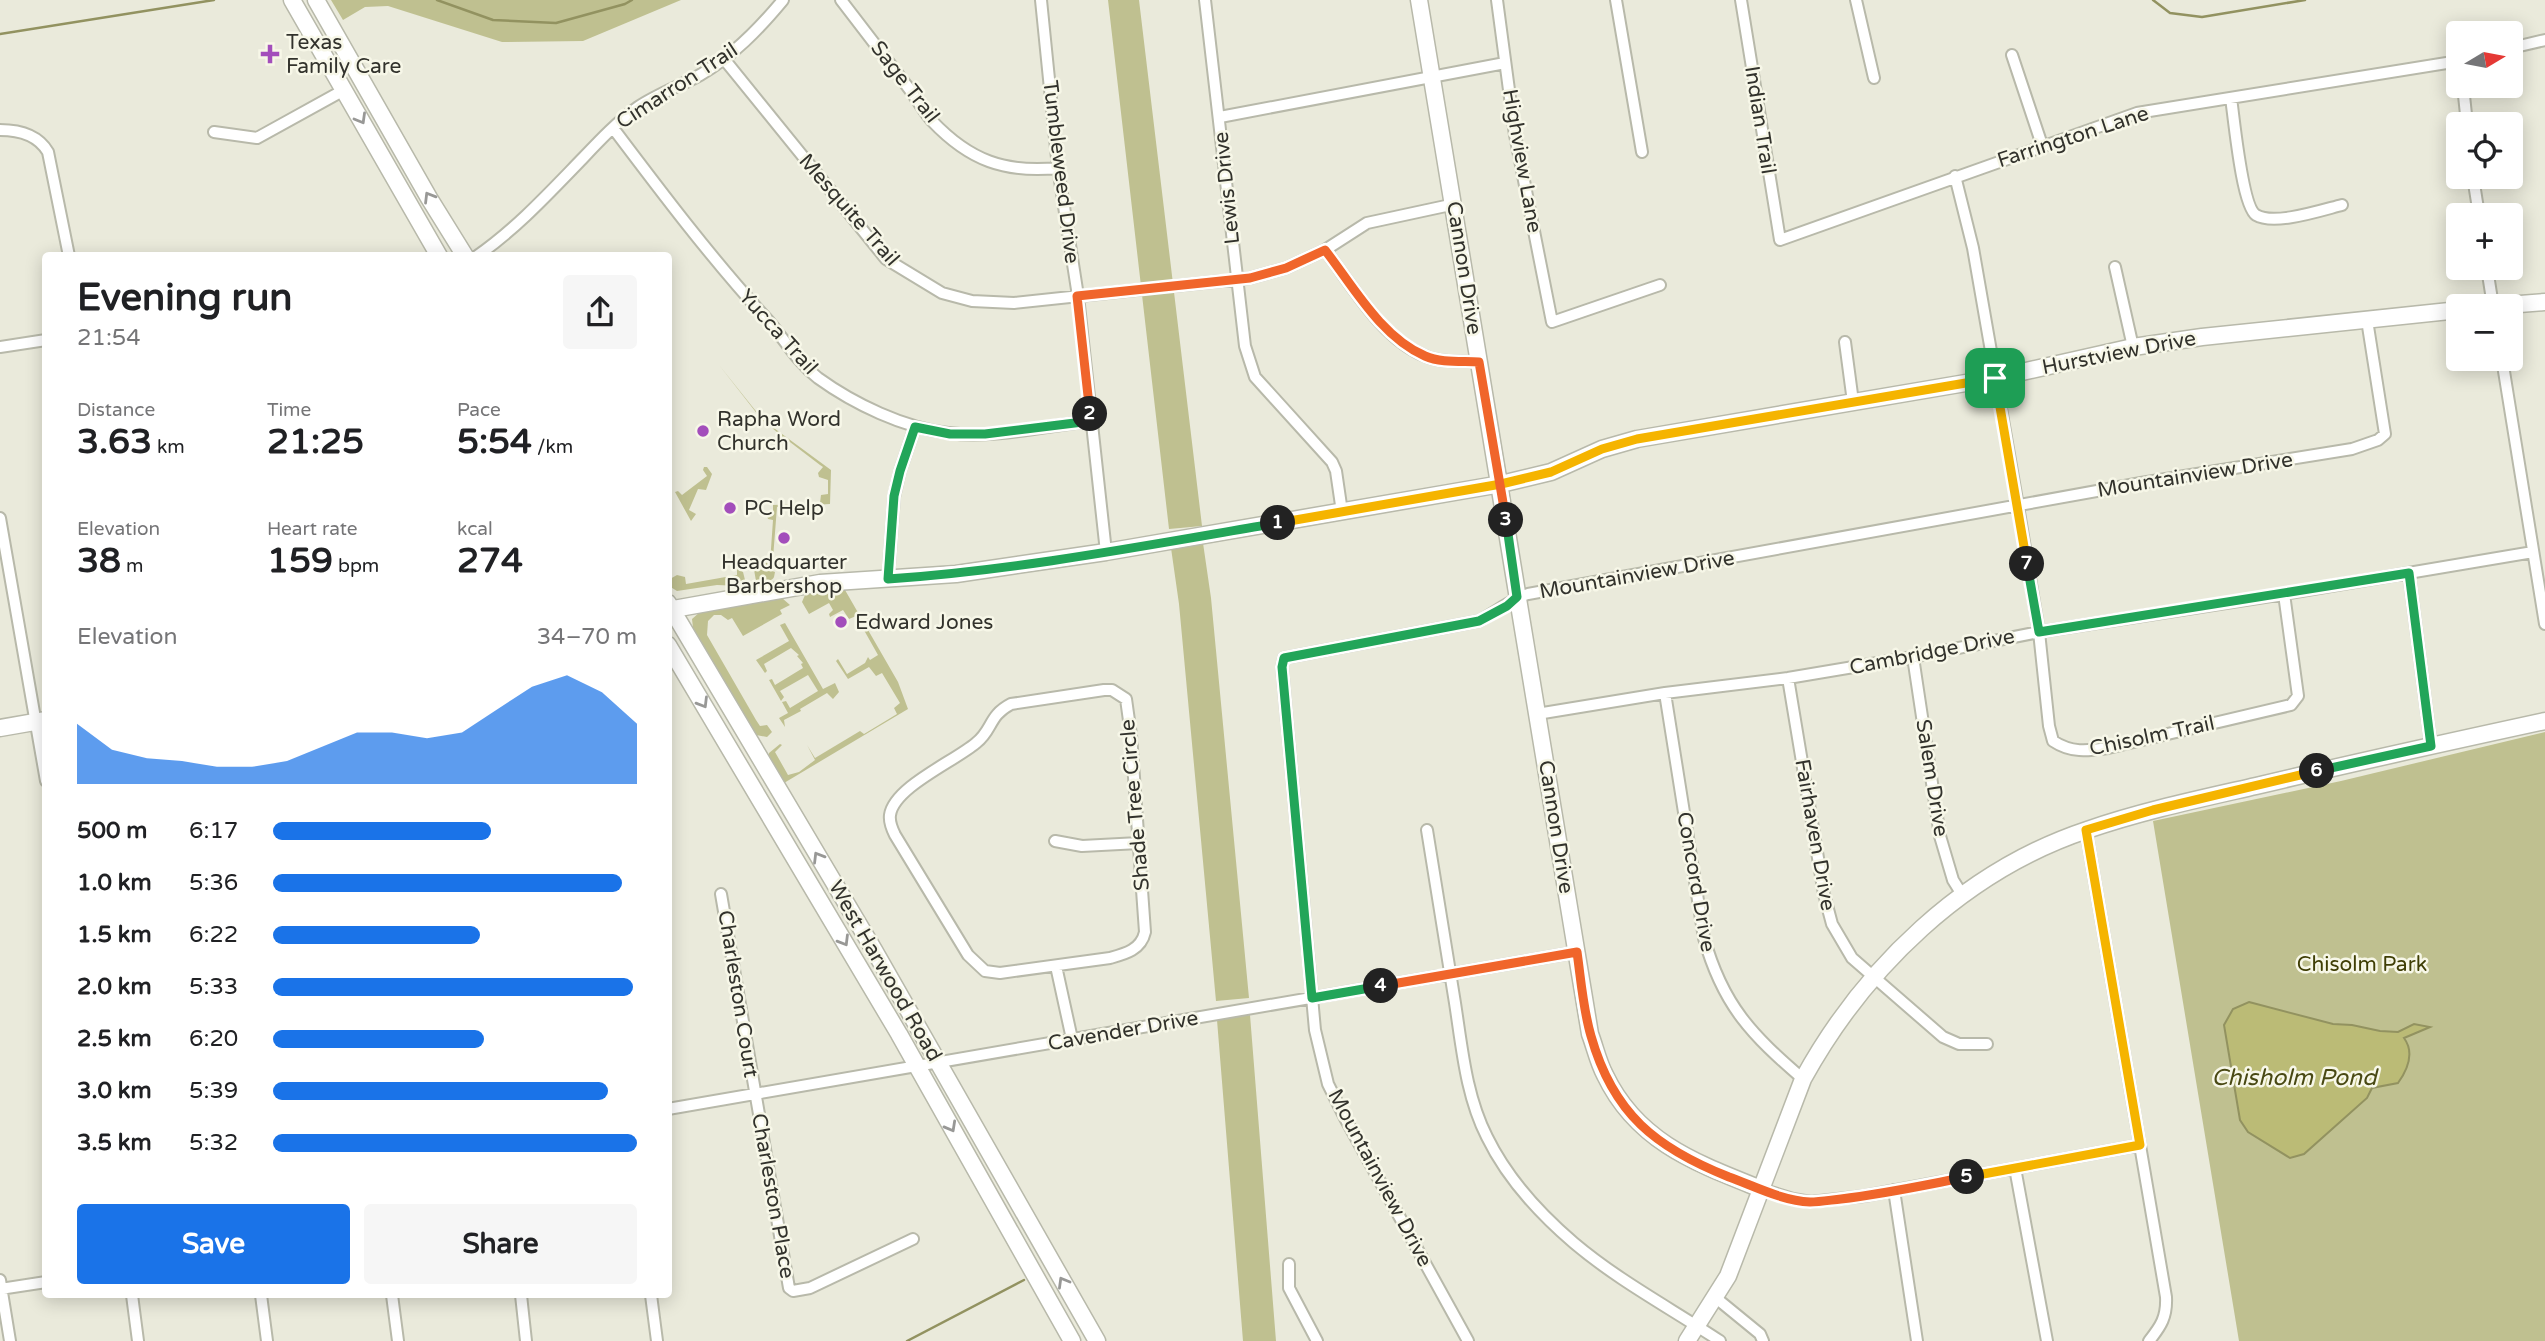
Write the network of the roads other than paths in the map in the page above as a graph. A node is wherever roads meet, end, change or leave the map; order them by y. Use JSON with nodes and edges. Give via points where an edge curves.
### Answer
{"nodes":[{"id":1,"x":292,"y":0,"type":"edge"},
{"id":2,"x":783,"y":0,"type":"edge"},
{"id":3,"x":841,"y":0,"type":"edge"},
{"id":4,"x":1041,"y":0,"type":"edge"},
{"id":5,"x":1205,"y":0,"type":"edge"},
{"id":6,"x":1419,"y":0,"type":"edge"},
{"id":7,"x":1497,"y":0,"type":"edge"},
{"id":8,"x":1616,"y":0,"type":"edge"},
{"id":9,"x":1741,"y":0,"type":"edge"},
{"id":10,"x":1856,"y":0,"type":"edge"},
{"id":11,"x":319,"y":6,"type":"edge"},
{"id":12,"x":2545,"y":40,"type":"edge"},
{"id":13,"x":2524,"y":45,"type":"edge"},
{"id":14,"x":2012,"y":55,"type":"dead end"},
{"id":15,"x":724,"y":59,"type":"junction"},
{"id":16,"x":1505,"y":63,"type":"junction"},
{"id":17,"x":2446,"y":63,"type":"edge"},
{"id":18,"x":1432,"y":76,"type":"junction"},
{"id":19,"x":1874,"y":78,"type":"dead end"},
{"id":20,"x":344,"y":90,"type":"junction"},
{"id":21,"x":2231,"y":98,"type":"junction"},
{"id":22,"x":1220,"y":117,"type":"junction"},
{"id":23,"x":613,"y":128,"type":"junction"},
{"id":24,"x":0,"y":130,"type":"edge"},
{"id":25,"x":214,"y":132,"type":"dead end"},
{"id":26,"x":2042,"y":145,"type":"junction"},
{"id":27,"x":1642,"y":152,"type":"dead end"},
{"id":28,"x":1058,"y":168,"type":"junction"},
{"id":29,"x":1955,"y":176,"type":"junction"},
{"id":30,"x":1455,"y":204,"type":"junction"},
{"id":31,"x":2342,"y":205,"type":"dead end"},
{"id":32,"x":1780,"y":240,"type":"joint"},
{"id":33,"x":1325,"y":250,"type":"junction"},
{"id":34,"x":68,"y":252,"type":"edge"},
{"id":35,"x":437,"y":252,"type":"edge"},
{"id":36,"x":463,"y":252,"type":"edge"},
{"id":37,"x":482,"y":252,"type":"edge"},
{"id":38,"x":2115,"y":267,"type":"dead end"},
{"id":39,"x":1237,"y":279,"type":"junction"},
{"id":40,"x":1660,"y":285,"type":"dead end"},
{"id":41,"x":1077,"y":296,"type":"junction"},
{"id":42,"x":2545,"y":302,"type":"edge"},
{"id":43,"x":2523,"y":304,"type":"edge"},
{"id":44,"x":2446,"y":311,"type":"edge"},
{"id":45,"x":2367,"y":320,"type":"junction"},
{"id":46,"x":42,"y":341,"type":"edge"},
{"id":47,"x":1845,"y":342,"type":"dead end"},
{"id":48,"x":0,"y":347,"type":"edge"},
{"id":49,"x":2133,"y":347,"type":"junction"},
{"id":50,"x":1479,"y":362,"type":"junction"},
{"id":51,"x":2504,"y":371,"type":"edge"},
{"id":52,"x":1995,"y":378,"type":"junction"},
{"id":53,"x":1853,"y":402,"type":"junction"},
{"id":54,"x":1091,"y":421,"type":"junction"},
{"id":55,"x":915,"y":427,"type":"junction"},
{"id":56,"x":1501,"y":484,"type":"junction"},
{"id":57,"x":2018,"y":506,"type":"junction"},
{"id":58,"x":1342,"y":512,"type":"junction"},
{"id":59,"x":0,"y":518,"type":"edge"},
{"id":60,"x":1106,"y":552,"type":"junction"},
{"id":61,"x":2533,"y":552,"type":"junction"},
{"id":62,"x":2409,"y":573,"type":"junction"},
{"id":63,"x":888,"y":579,"type":"junction"},
{"id":64,"x":2284,"y":594,"type":"junction"},
{"id":65,"x":1517,"y":597,"type":"junction"},
{"id":66,"x":672,"y":607,"type":"edge"},
{"id":67,"x":672,"y":610,"type":"edge"},
{"id":68,"x":2545,"y":624,"type":"edge"},
{"id":69,"x":2039,"y":632,"type":"junction"},
{"id":70,"x":672,"y":652,"type":"edge"},
{"id":71,"x":1913,"y":657,"type":"junction"},
{"id":72,"x":1788,"y":678,"type":"junction"},
{"id":73,"x":1665,"y":693,"type":"junction"},
{"id":74,"x":1537,"y":714,"type":"junction"},
{"id":75,"x":40,"y":721,"type":"edge"},
{"id":76,"x":2545,"y":721,"type":"edge"},
{"id":77,"x":0,"y":728,"type":"edge"},
{"id":78,"x":42,"y":741,"type":"edge"},
{"id":79,"x":2431,"y":746,"type":"junction"},
{"id":80,"x":1427,"y":830,"type":"dead end"},
{"id":81,"x":2086,"y":830,"type":"junction"},
{"id":82,"x":1055,"y":841,"type":"dead end"},
{"id":83,"x":1139,"y":843,"type":"junction"},
{"id":84,"x":721,"y":894,"type":"dead end"},
{"id":85,"x":1963,"y":896,"type":"junction"},
{"id":86,"x":1577,"y":952,"type":"junction"},
{"id":87,"x":1056,"y":966,"type":"junction"},
{"id":88,"x":1450,"y":974,"type":"junction"},
{"id":89,"x":1874,"y":977,"type":"junction"},
{"id":90,"x":1312,"y":998,"type":"junction"},
{"id":91,"x":1072,"y":1040,"type":"junction"},
{"id":92,"x":1987,"y":1044,"type":"dead end"},
{"id":93,"x":939,"y":1064,"type":"junction"},
{"id":94,"x":918,"y":1067,"type":"junction"},
{"id":95,"x":1803,"y":1079,"type":"junction"},
{"id":96,"x":754,"y":1094,"type":"junction"},
{"id":97,"x":672,"y":1108,"type":"edge"},
{"id":98,"x":2140,"y":1145,"type":"junction"},
{"id":99,"x":2015,"y":1168,"type":"junction"},
{"id":100,"x":1761,"y":1189,"type":"junction"},
{"id":101,"x":1894,"y":1191,"type":"junction"},
{"id":102,"x":913,"y":1240,"type":"dead end"},
{"id":103,"x":1289,"y":1264,"type":"dead end"},
{"id":104,"x":42,"y":1282,"type":"edge"},
{"id":105,"x":1,"y":1286,"type":"edge"},
{"id":106,"x":132,"y":1298,"type":"edge"},
{"id":107,"x":261,"y":1298,"type":"edge"},
{"id":108,"x":392,"y":1298,"type":"edge"},
{"id":109,"x":521,"y":1298,"type":"edge"},
{"id":110,"x":651,"y":1298,"type":"edge"},
{"id":111,"x":1716,"y":1298,"type":"junction"},
{"id":112,"x":1698,"y":1326,"type":"junction"},
{"id":113,"x":9,"y":1341,"type":"edge"},
{"id":114,"x":138,"y":1341,"type":"edge"},
{"id":115,"x":267,"y":1341,"type":"edge"},
{"id":116,"x":398,"y":1341,"type":"edge"},
{"id":117,"x":526,"y":1341,"type":"edge"},
{"id":118,"x":657,"y":1341,"type":"edge"},
{"id":119,"x":1072,"y":1341,"type":"edge"},
{"id":120,"x":1097,"y":1341,"type":"edge"},
{"id":121,"x":1317,"y":1341,"type":"edge"},
{"id":122,"x":1468,"y":1341,"type":"edge"},
{"id":123,"x":1687,"y":1341,"type":"edge"},
{"id":124,"x":1720,"y":1341,"type":"edge"},
{"id":125,"x":1763,"y":1341,"type":"edge"},
{"id":126,"x":1917,"y":1341,"type":"edge"},
{"id":127,"x":2047,"y":1341,"type":"edge"},
{"id":128,"x":2149,"y":1341,"type":"edge"}],
"edges":[{"from":1,"to":20,"type":"main road"},
{"from":2,"to":15,"type":"street","name":"Cimarron Trail","via":[[758,30]]},
{"from":3,"to":28,"type":"street","name":"Sage Trail","via":[[930,119],[966,149],[1006,168]]},
{"from":4,"to":28,"type":"street","name":"Tumbleweed Drive"},
{"from":5,"to":22,"type":"street","name":"Lewis Drive"},
{"from":6,"to":18,"type":"main road","name":"Cannon Drive"},
{"from":7,"to":16,"type":"street","name":"Highview Lane"},
{"from":8,"to":27,"type":"street"},
{"from":9,"to":32,"type":"street","name":"Indian Trail"},
{"from":10,"to":19,"type":"street"},
{"from":36,"to":11,"type":"main road","one_way":true},
{"from":12,"to":13,"type":"street"},
{"from":14,"to":26,"type":"street"},
{"from":15,"to":23,"type":"street","name":"Cimarron Trail","via":[[639,107]]},
{"from":15,"to":41,"type":"street","name":"Mesquite Trail","via":[[868,238],[905,273],[942,293],[972,301],[1014,303]]},
{"from":16,"to":18,"type":"street"},
{"from":16,"to":40,"type":"street","name":"Highview Lane","via":[[1552,322]]},
{"from":17,"to":21,"type":"street","name":"Farrington Lane"},
{"from":18,"to":22,"type":"street"},
{"from":18,"to":30,"type":"main road","name":"Cannon Drive"},
{"from":20,"to":25,"type":"street","via":[[257,138]]},
{"from":20,"to":35,"type":"main road","one_way":true},
{"from":21,"to":26,"type":"street","name":"Farrington Lane","via":[[2137,113]]},
{"from":21,"to":31,"type":"street","via":[[2245,189],[2255,214],[2292,216]]},
{"from":22,"to":39,"type":"street","name":"Lewis Drive"},
{"from":23,"to":37,"type":"street","name":"Cimarron Trail","via":[[511,230]]},
{"from":23,"to":55,"type":"street","name":"Yucca Trail","via":[[797,360],[866,405]]},
{"from":24,"to":34,"type":"street","via":[[32,136],[48,152]]},
{"from":26,"to":29,"type":"street","name":"Farrington Lane"},
{"from":28,"to":41,"type":"street","name":"Tumbleweed Drive"},
{"from":29,"to":32,"type":"street","name":"Farrington Lane"},
{"from":29,"to":52,"type":"street","name":"Chisolm Trail","via":[[1973,248]]},
{"from":30,"to":33,"type":"street","name":"Mesquite Trail","via":[[1367,223]]},
{"from":30,"to":50,"type":"main road","name":"Cannon Drive"},
{"from":33,"to":39,"type":"street","name":"Mesquite Trail","via":[[1286,268]]},
{"from":33,"to":50,"type":"street","via":[[1378,318],[1407,346],[1437,359]]},
{"from":38,"to":49,"type":"street"},
{"from":39,"to":41,"type":"street","name":"Mesquite Trail"},
{"from":39,"to":58,"type":"street","name":"Lewis Drive","via":[[1245,346],[1255,377],[1332,461]]},
{"from":41,"to":54,"type":"street","name":"Tumbleweed Drive"},
{"from":42,"to":43,"type":"main road"},
{"from":44,"to":45,"type":"main road","name":"Hurstview Drive"},
{"from":45,"to":49,"type":"main road","name":"Hurstview Drive"},
{"from":45,"to":57,"type":"street","name":"Mountainview Drive","via":[[2385,428],[2378,440],[2352,449]]},
{"from":46,"to":48,"type":"street"},
{"from":47,"to":53,"type":"street"},
{"from":49,"to":52,"type":"main road","name":"Hurstview Drive"},
{"from":50,"to":56,"type":"main road","name":"Cannon Drive"},
{"from":51,"to":61,"type":"street"},
{"from":52,"to":53,"type":"main road","name":"Hurstview Drive"},
{"from":52,"to":57,"type":"street","name":"Chisolm Trail"},
{"from":53,"to":56,"type":"main road","name":"Hurstview Drive","via":[[1615,444],[1558,470]]},
{"from":54,"to":55,"type":"street","name":"Yucca Trail","via":[[985,434]]},
{"from":54,"to":60,"type":"street","name":"Tumbleweed Drive"},
{"from":55,"to":63,"type":"street","via":[[894,496]]},
{"from":56,"to":58,"type":"main road","name":"Hurstview Drive"},
{"from":56,"to":65,"type":"main road","name":"Cannon Drive"},
{"from":57,"to":65,"type":"street","name":"Mountainview Drive"},
{"from":57,"to":69,"type":"street","name":"Chisolm Trail"},
{"from":58,"to":60,"type":"main road","name":"Hurstview Drive"},
{"from":59,"to":75,"type":"street"},
{"from":60,"to":63,"type":"main road","name":"Hurstview Drive","via":[[957,574]]},
{"from":61,"to":62,"type":"street","name":"Cambridge Drive"},
{"from":61,"to":68,"type":"street"},
{"from":62,"to":64,"type":"street","name":"Cambridge Drive"},
{"from":62,"to":79,"type":"street"},
{"from":63,"to":66,"type":"main road","name":"Hurstview Drive","via":[[820,583]]},
{"from":64,"to":69,"type":"street","name":"Cambridge Drive"},
{"from":64,"to":69,"type":"street","name":"Chisolm Trail","via":[[2298,696],[2291,705],[2108,748],[2067,749],[2053,741]]},
{"from":65,"to":74,"type":"main road","name":"Cannon Drive"},
{"from":65,"to":90,"type":"street","name":"Mountainview Drive","via":[[1479,621],[1284,658]]},
{"from":93,"to":67,"type":"main road","name":"West Harwood Road","one_way":true},
{"from":69,"to":71,"type":"street","name":"Cambridge Drive"},
{"from":70,"to":94,"type":"main road","name":"West Harwood Road","one_way":true},
{"from":71,"to":72,"type":"street","name":"Cambridge Drive"},
{"from":71,"to":85,"type":"street","name":"Salem Drive","via":[[1940,836],[1953,880]]},
{"from":72,"to":73,"type":"street","name":"Cambridge Drive"},
{"from":72,"to":89,"type":"street","name":"Fairhaven Drive","via":[[1832,924],[1852,958]]},
{"from":73,"to":74,"type":"street","name":"Cambridge Drive"},
{"from":73,"to":95,"type":"street","name":"Concord Drive","via":[[1710,961],[1744,1024]]},
{"from":74,"to":86,"type":"main road","name":"Cannon Drive"},
{"from":75,"to":77,"type":"main road"},
{"from":75,"to":78,"type":"street"},
{"from":76,"to":79,"type":"main road"},
{"from":79,"to":81,"type":"main road"},
{"from":80,"to":88,"type":"street"},
{"from":81,"to":85,"type":"main road","via":[[2019,860]]},
{"from":81,"to":98,"type":"street"},
{"from":82,"to":83,"type":"street","via":[[1082,846]]},
{"from":83,"to":87,"type":"street","name":"Shade Tree Circle","via":[[1143,940],[1126,953]]},
{"from":83,"to":87,"type":"street","name":"Shade Tree Circle","via":[[1126,699],[1112,690],[1011,704],[998,711],[976,744],[897,801],[890,815],[895,835],[980,969],[1000,973]]},
{"from":84,"to":96,"type":"street","name":"Charleston Court"},
{"from":85,"to":89,"type":"main road","via":[[1908,941]]},
{"from":86,"to":88,"type":"street","name":"Cavender Drive"},
{"from":86,"to":100,"type":"main road","name":"Cannon Drive","via":[[1590,1034],[1617,1097],[1663,1145]]},
{"from":87,"to":91,"type":"street"},
{"from":88,"to":90,"type":"street","name":"Cavender Drive"},
{"from":88,"to":112,"type":"street","via":[[1474,1105],[1487,1138],[1516,1184],[1594,1259]]},
{"from":89,"to":92,"type":"street","name":"Fairhaven Drive","via":[[1943,1037],[1959,1044]]},
{"from":89,"to":95,"type":"main road","via":[[1839,1019]]},
{"from":90,"to":91,"type":"street","name":"Cavender Drive"},
{"from":90,"to":122,"type":"street","name":"Mountainview Drive","via":[[1328,1084]]},
{"from":91,"to":93,"type":"street","name":"Cavender Drive"},
{"from":93,"to":94,"type":"street","name":"Cavender Drive"},
{"from":120,"to":93,"type":"main road","name":"West Harwood Road","one_way":true},
{"from":94,"to":96,"type":"street","name":"Cavender Drive"},
{"from":94,"to":119,"type":"main road","name":"West Harwood Road","one_way":true},
{"from":95,"to":100,"type":"main road"},
{"from":96,"to":97,"type":"street","name":"Cavender Drive"},
{"from":96,"to":102,"type":"street","name":"Charleston Place","via":[[789,1288],[810,1288]]},
{"from":98,"to":99,"type":"street","name":"Cannon Drive"},
{"from":98,"to":128,"type":"street","via":[[2167,1312]]},
{"from":99,"to":101,"type":"street","name":"Cannon Drive"},
{"from":99,"to":127,"type":"street"},
{"from":100,"to":101,"type":"street","name":"Cannon Drive","via":[[1811,1202]]},
{"from":100,"to":111,"type":"main road"},
{"from":101,"to":126,"type":"street"},
{"from":103,"to":121,"type":"street","via":[[1289,1288]]},
{"from":104,"to":105,"type":"street"},
{"from":105,"to":113,"type":"street"},
{"from":106,"to":114,"type":"street"},
{"from":107,"to":115,"type":"street"},
{"from":108,"to":116,"type":"street"},
{"from":109,"to":117,"type":"street"},
{"from":110,"to":118,"type":"street"},
{"from":111,"to":112,"type":"main road"},
{"from":111,"to":125,"type":"street"},
{"from":112,"to":123,"type":"main road"},
{"from":112,"to":124,"type":"street"}]}
